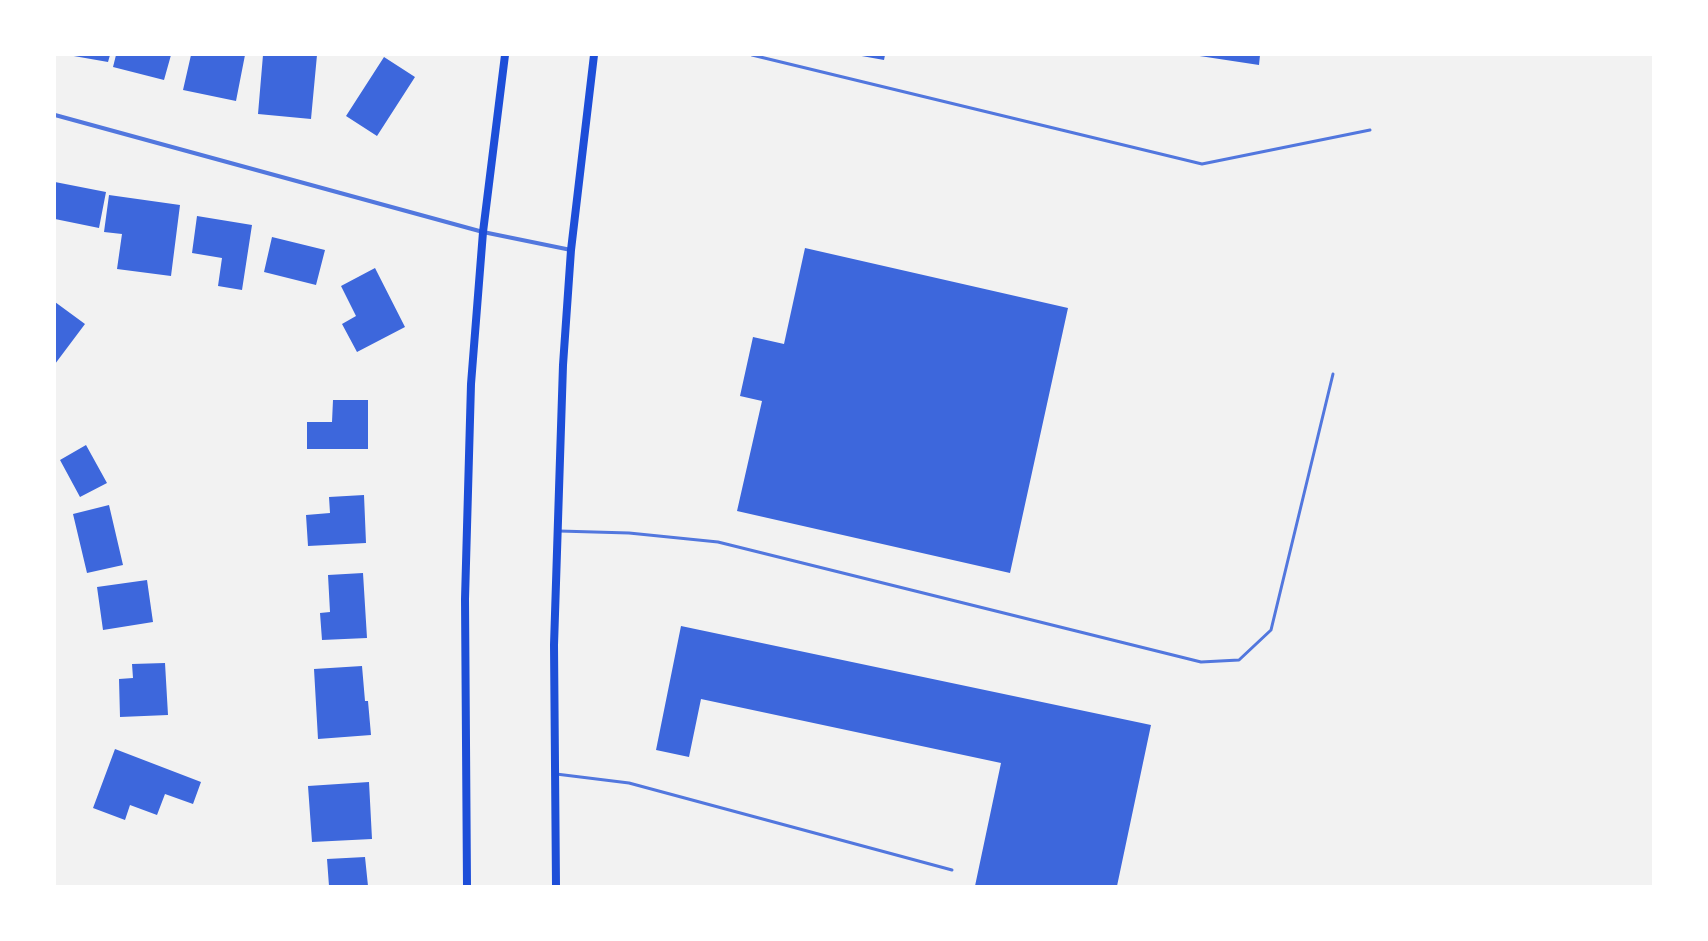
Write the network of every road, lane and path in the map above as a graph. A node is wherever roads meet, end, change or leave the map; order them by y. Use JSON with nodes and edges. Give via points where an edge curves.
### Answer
{"nodes":[{"id":1,"x":505,"y":55,"type":"edge"},
{"id":2,"x":594,"y":55,"type":"edge"},
{"id":3,"x":752,"y":55,"type":"edge"},
{"id":4,"x":55,"y":115,"type":"edge"},
{"id":5,"x":1370,"y":130,"type":"dead end"},
{"id":6,"x":483,"y":232,"type":"junction"},
{"id":7,"x":571,"y":250,"type":"junction"},
{"id":8,"x":1333,"y":374,"type":"dead end"},
{"id":9,"x":557,"y":531,"type":"junction"},
{"id":10,"x":554,"y":774,"type":"junction"},
{"id":11,"x":952,"y":870,"type":"dead end"},
{"id":12,"x":467,"y":886,"type":"edge"},
{"id":13,"x":556,"y":886,"type":"edge"}],
"edges":[{"from":1,"to":6,"type":"main road"},
{"from":2,"to":7,"type":"main road"},
{"from":3,"to":5,"type":"lane","via":[[1202,164]]},
{"from":4,"to":6,"type":"street"},
{"from":6,"to":7,"type":"street"},
{"from":6,"to":12,"type":"main road","via":[[471,384],[465,591]]},
{"from":7,"to":9,"type":"main road","via":[[563,365]]},
{"from":8,"to":9,"type":"lane","via":[[1271,630],[1239,660],[1201,662],[718,542],[629,533]]},
{"from":9,"to":10,"type":"main road"},
{"from":10,"to":11,"type":"lane","via":[[629,783]]},
{"from":10,"to":13,"type":"main road"}]}
